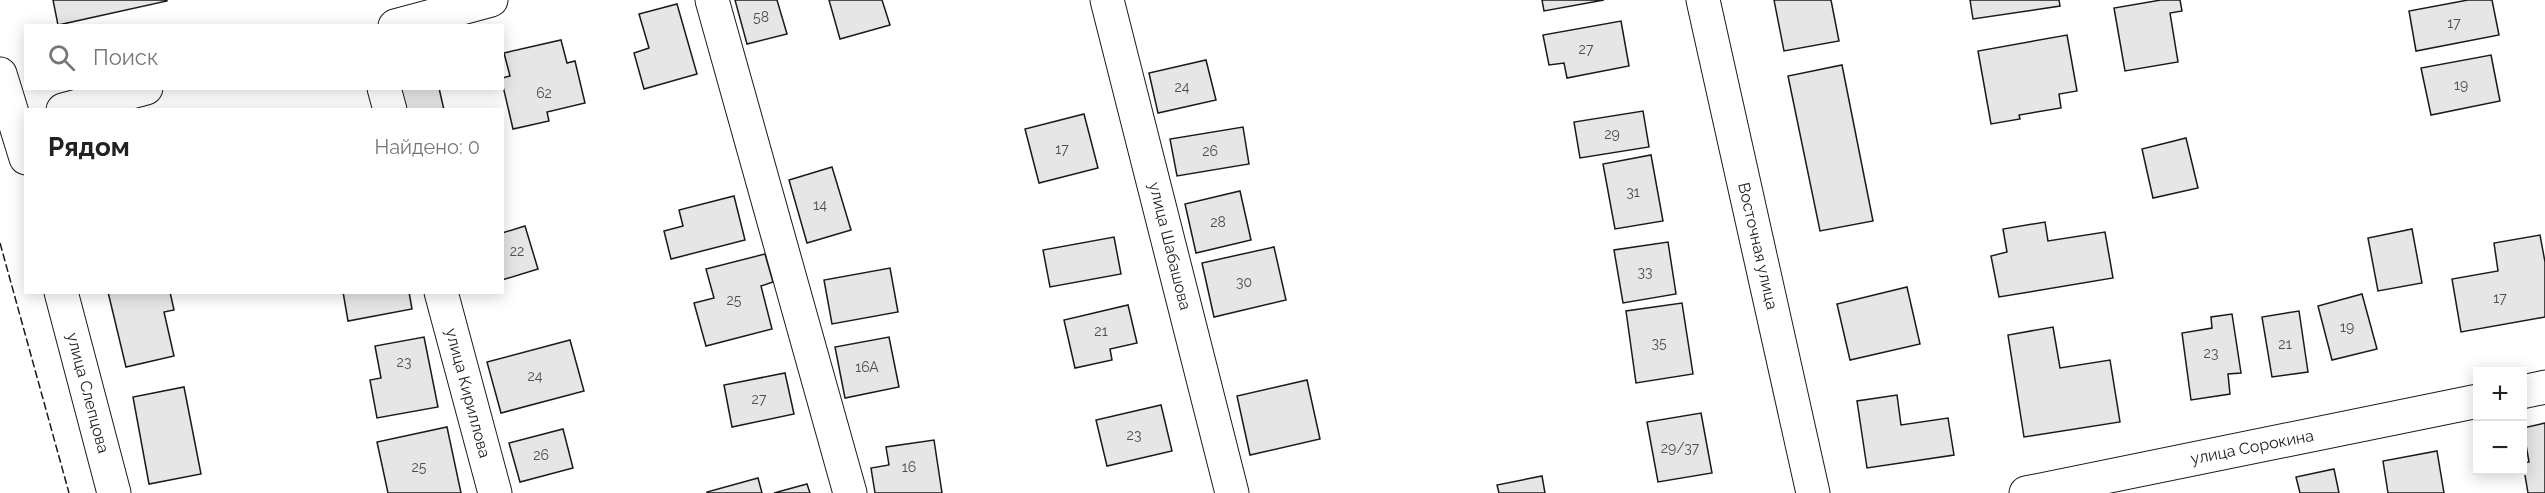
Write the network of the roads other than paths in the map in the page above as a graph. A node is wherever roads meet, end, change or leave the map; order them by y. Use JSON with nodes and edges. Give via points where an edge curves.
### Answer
{"nodes":[{"id":1,"x":491,"y":0,"type":"edge"},
{"id":2,"x":712,"y":0,"type":"edge"},
{"id":3,"x":1107,"y":0,"type":"edge"},
{"id":4,"x":1703,"y":0,"type":"edge"},
{"id":5,"x":402,"y":24,"type":"edge"},
{"id":6,"x":0,"y":74,"type":"edge"},
{"id":7,"x":138,"y":90,"type":"edge"},
{"id":8,"x":385,"y":90,"type":"edge"},
{"id":9,"x":71,"y":108,"type":"edge"},
{"id":10,"x":389,"y":108,"type":"edge"},
{"id":11,"x":21,"y":120,"type":"edge"},
{"id":12,"x":24,"y":143,"type":"edge"},
{"id":13,"x":62,"y":294,"type":"edge"},
{"id":14,"x":442,"y":294,"type":"edge"},
{"id":15,"x":2545,"y":387,"type":"edge"},
{"id":16,"x":2527,"y":391,"type":"edge"},
{"id":17,"x":2473,"y":402,"type":"edge"},
{"id":18,"x":114,"y":493,"type":"edge"},
{"id":19,"x":495,"y":493,"type":"edge"},
{"id":20,"x":850,"y":493,"type":"edge"},
{"id":21,"x":1232,"y":493,"type":"edge"},
{"id":22,"x":1814,"y":493,"type":"edge"},
{"id":23,"x":2026,"y":493,"type":"edge"}],
"edges":[{"from":1,"to":5,"type":"street"},
{"from":2,"to":20,"type":"street"},
{"from":3,"to":21,"type":"street","name":"улица Шабашова"},
{"from":4,"to":22,"type":"street","name":"Восточная улица"},
{"from":6,"to":11,"type":"street"},
{"from":7,"to":9,"type":"street"},
{"from":8,"to":10,"type":"street"},
{"from":11,"to":12,"type":"street"},
{"from":13,"to":18,"type":"street","name":"улица Слепцова"},
{"from":14,"to":19,"type":"street","name":"улица Кириллова"},
{"from":15,"to":16,"type":"street"},
{"from":17,"to":23,"type":"street","name":"улица Сорокина"}]}
